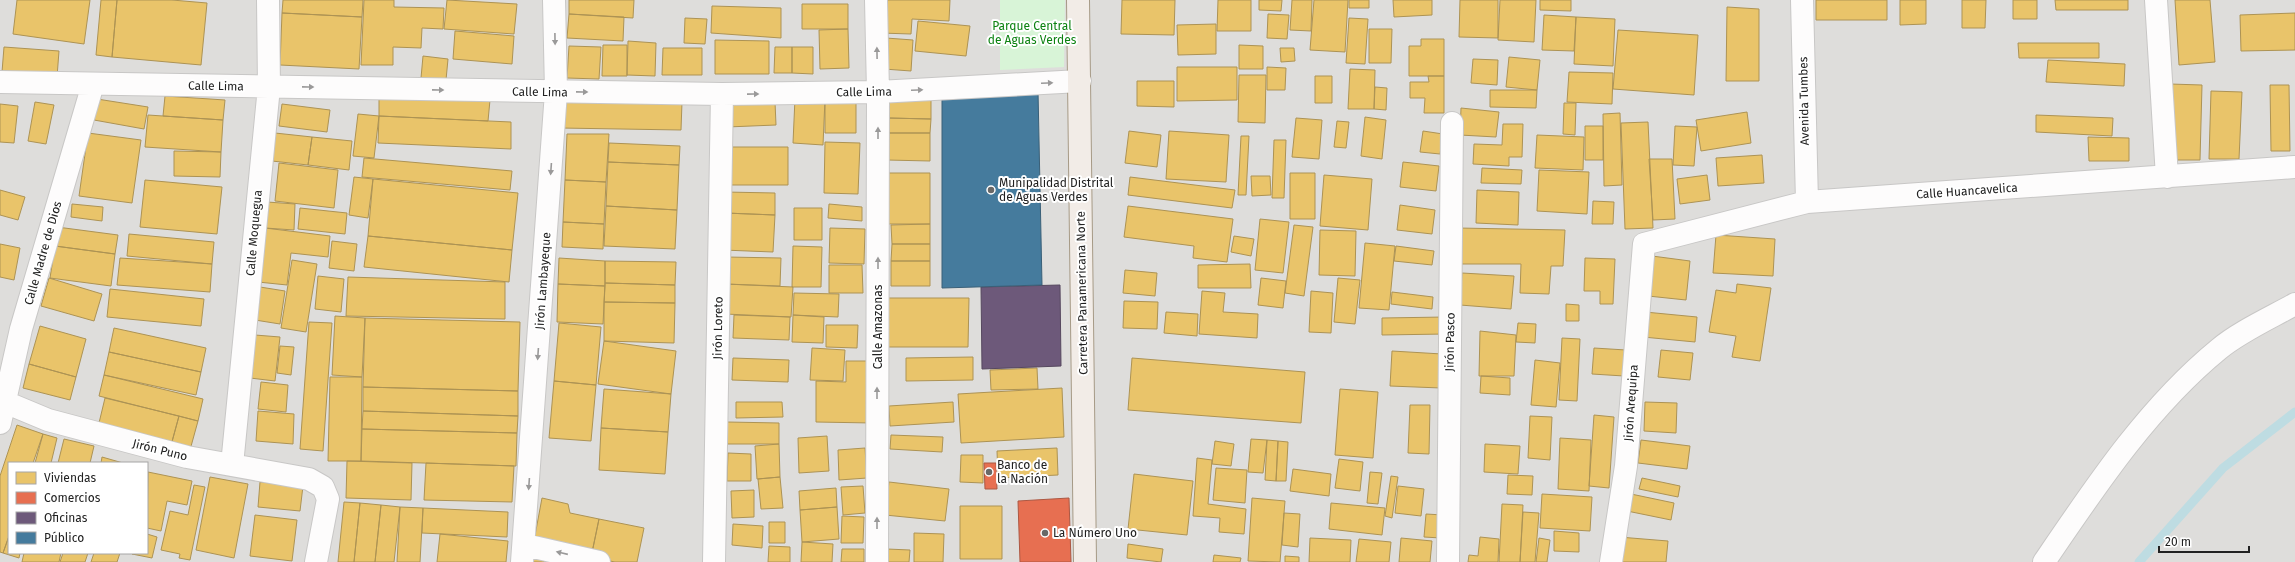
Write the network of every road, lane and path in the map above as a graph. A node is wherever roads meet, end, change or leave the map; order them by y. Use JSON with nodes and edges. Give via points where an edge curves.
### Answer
{"nodes":[{"id":1,"x":268,"y":0,"type":"edge"},
{"id":2,"x":554,"y":0,"type":"edge"},
{"id":3,"x":876,"y":0,"type":"edge"},
{"id":4,"x":1078,"y":0,"type":"edge"},
{"id":5,"x":1802,"y":0,"type":"edge"},
{"id":6,"x":2156,"y":0,"type":"edge"},
{"id":7,"x":1080,"y":81,"type":"junction"},
{"id":8,"x":0,"y":82,"type":"edge"},
{"id":9,"x":93,"y":84,"type":"junction"},
{"id":10,"x":269,"y":87,"type":"junction"},
{"id":11,"x":556,"y":92,"type":"junction"},
{"id":12,"x":878,"y":92,"type":"junction"},
{"id":13,"x":722,"y":94,"type":"junction"},
{"id":14,"x":1452,"y":122,"type":"dead end"},
{"id":15,"x":2295,"y":167,"type":"edge"},
{"id":16,"x":2167,"y":177,"type":"junction"},
{"id":17,"x":1806,"y":202,"type":"junction"},
{"id":18,"x":1644,"y":244,"type":"joint"},
{"id":19,"x":2295,"y":304,"type":"edge"},
{"id":20,"x":3,"y":401,"type":"edge"},
{"id":21,"x":0,"y":423,"type":"edge"},
{"id":22,"x":232,"y":465,"type":"junction"},
{"id":23,"x":523,"y":553,"type":"edge"},
{"id":24,"x":316,"y":562,"type":"edge"},
{"id":25,"x":598,"y":562,"type":"edge"},
{"id":26,"x":714,"y":562,"type":"edge"},
{"id":27,"x":877,"y":562,"type":"edge"},
{"id":28,"x":1085,"y":562,"type":"edge"},
{"id":29,"x":1448,"y":562,"type":"edge"},
{"id":30,"x":1611,"y":562,"type":"edge"},
{"id":31,"x":2044,"y":562,"type":"edge"}],
"edges":[{"from":1,"to":10,"type":"street","name":"Calle Moquegua"},
{"from":2,"to":11,"type":"street","name":"Jirón Lambayeque","one_way":true},
{"from":12,"to":3,"type":"street","name":"Calle Amazonas","one_way":true},
{"from":4,"to":7,"type":"main road","name":"Carretera Panamericana Norte"},
{"from":5,"to":17,"type":"street","name":"Avenida Tumbes"},
{"from":6,"to":16,"type":"street"},
{"from":12,"to":7,"type":"street","name":"Calle Lima","one_way":true},
{"from":7,"to":28,"type":"main road","name":"Carretera Panamericana Norte"},
{"from":8,"to":9,"type":"street","name":"Calle Lima"},
{"from":9,"to":10,"type":"street","name":"Calle Lima"},
{"from":9,"to":20,"type":"street","name":"Calle Madre de Dios","via":[[21,329]]},
{"from":10,"to":11,"type":"street","name":"Calle Lima","one_way":true},
{"from":10,"to":22,"type":"street","name":"Calle Moquegua"},
{"from":11,"to":13,"type":"street","name":"Calle Lima","one_way":true},
{"from":11,"to":23,"type":"street","name":"Jirón Lambayeque","one_way":true},
{"from":13,"to":12,"type":"street","name":"Calle Lima","one_way":true},
{"from":27,"to":12,"type":"street","name":"Calle Amazonas","one_way":true},
{"from":13,"to":26,"type":"street","name":"Jirón Loreto"},
{"from":14,"to":29,"type":"street","name":"Jirón Pasco"},
{"from":15,"to":16,"type":"street","name":"Calle Huancavelica"},
{"from":16,"to":17,"type":"street","name":"Calle Huancavelica"},
{"from":17,"to":18,"type":"street","name":"Calle Huancavelica"},
{"from":18,"to":30,"type":"street","name":"Jirón Arequipa","via":[[1626,466]]},
{"from":19,"to":31,"type":"street","via":[[2220,348],[2168,397],[2089,495]]},
{"from":20,"to":21,"type":"street","name":"Calle Madre de Dios"},
{"from":20,"to":22,"type":"street","name":"Jirón Puno","via":[[48,420],[187,457]]},
{"from":22,"to":24,"type":"street","name":"Jirón Puno","via":[[309,479],[323,486],[328,499]]},
{"from":25,"to":23,"type":"street","one_way":true}]}
